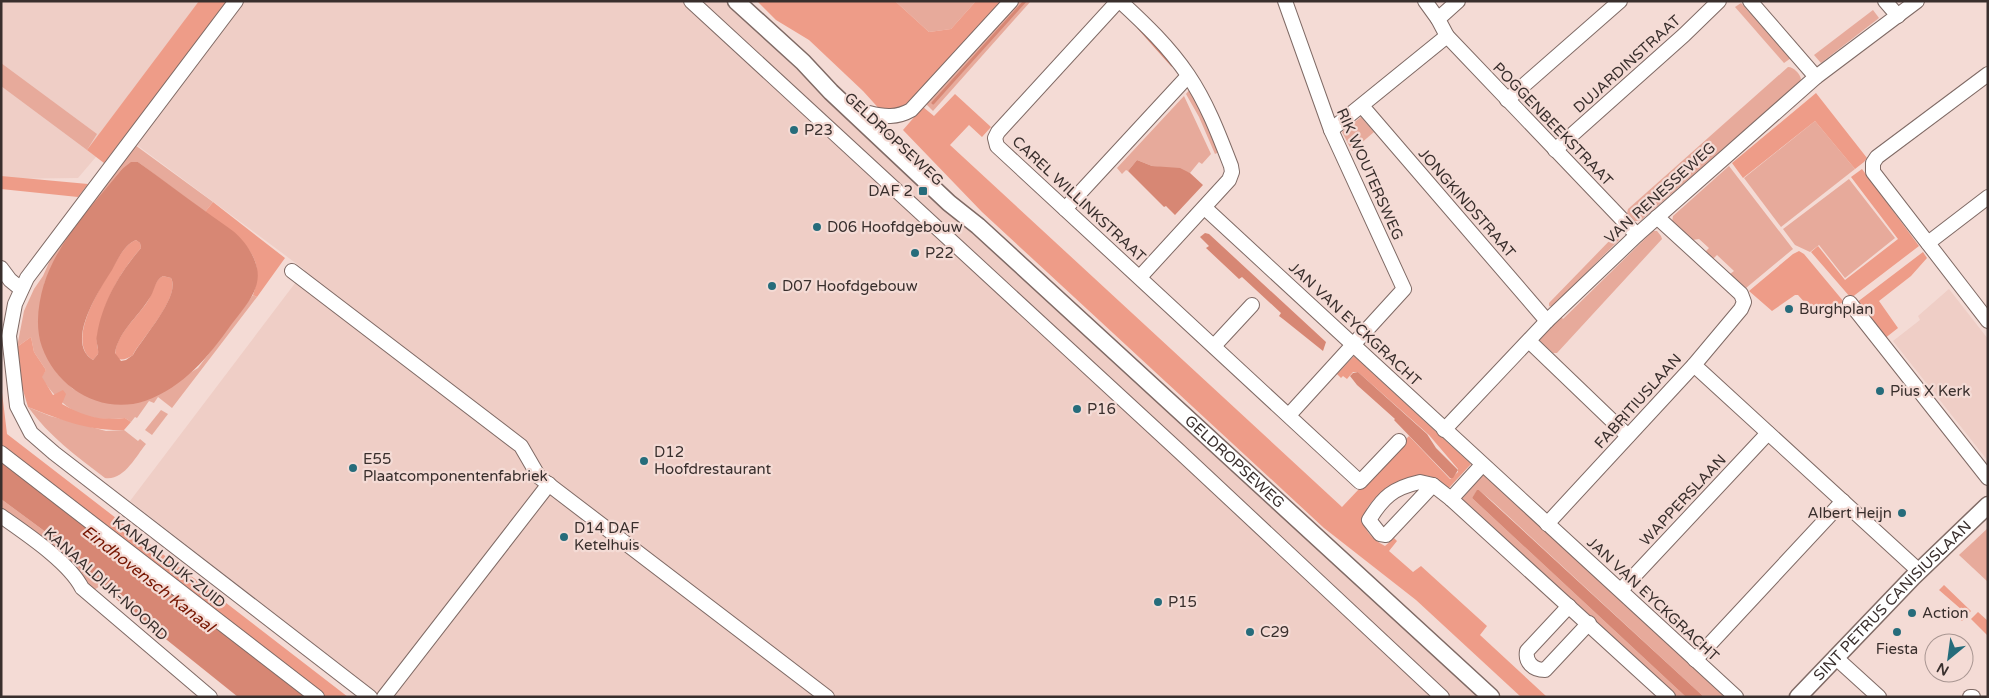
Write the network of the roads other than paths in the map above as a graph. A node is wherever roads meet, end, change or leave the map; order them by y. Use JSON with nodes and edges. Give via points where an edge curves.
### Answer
{"nodes":[{"id":1,"x":236,"y":1,"type":"edge"},
{"id":2,"x":691,"y":1,"type":"edge"},
{"id":3,"x":736,"y":1,"type":"edge"},
{"id":4,"x":1011,"y":1,"type":"edge"},
{"id":5,"x":1119,"y":1,"type":"edge"},
{"id":6,"x":1285,"y":1,"type":"edge"},
{"id":7,"x":1425,"y":1,"type":"edge"},
{"id":8,"x":1458,"y":1,"type":"edge"},
{"id":9,"x":1620,"y":1,"type":"edge"},
{"id":10,"x":1719,"y":1,"type":"edge"},
{"id":11,"x":1750,"y":1,"type":"edge"},
{"id":12,"x":1885,"y":1,"type":"edge"},
{"id":13,"x":1917,"y":1,"type":"edge"},
{"id":14,"x":1898,"y":16,"type":"junction"},
{"id":15,"x":1438,"y":19,"type":"junction"},
{"id":16,"x":1446,"y":36,"type":"junction"},
{"id":17,"x":803,"y":62,"type":"junction"},
{"id":18,"x":1988,"y":74,"type":"edge"},
{"id":19,"x":1188,"y":76,"type":"junction"},
{"id":20,"x":1816,"y":77,"type":"junction"},
{"id":21,"x":1507,"y":100,"type":"junction"},
{"id":22,"x":1362,"y":106,"type":"junction"},
{"id":23,"x":869,"y":113,"type":"junction"},
{"id":24,"x":1331,"y":130,"type":"junction"},
{"id":25,"x":1555,"y":150,"type":"junction"},
{"id":26,"x":1988,"y":197,"type":"edge"},
{"id":27,"x":1205,"y":208,"type":"junction"},
{"id":28,"x":1065,"y":209,"type":"junction"},
{"id":29,"x":1657,"y":217,"type":"junction"},
{"id":30,"x":978,"y":226,"type":"junction"},
{"id":31,"x":1637,"y":235,"type":"junction"},
{"id":32,"x":1928,"y":243,"type":"junction"},
{"id":33,"x":1,"y":268,"type":"edge"},
{"id":34,"x":292,"y":271,"type":"dead end"},
{"id":35,"x":1140,"y":277,"type":"junction"},
{"id":36,"x":21,"y":289,"type":"junction"},
{"id":37,"x":1850,"y":303,"type":"dead end"},
{"id":38,"x":1252,"y":304,"type":"dead end"},
{"id":39,"x":1547,"y":321,"type":"junction"},
{"id":40,"x":1988,"y":321,"type":"edge"},
{"id":41,"x":1529,"y":342,"type":"junction"},
{"id":42,"x":1354,"y":344,"type":"junction"},
{"id":43,"x":1214,"y":346,"type":"junction"},
{"id":44,"x":1694,"y":365,"type":"junction"},
{"id":45,"x":1289,"y":415,"type":"junction"},
{"id":46,"x":1444,"y":430,"type":"junction"},
{"id":47,"x":1768,"y":433,"type":"junction"},
{"id":48,"x":1628,"y":436,"type":"junction"},
{"id":49,"x":1399,"y":441,"type":"dead end"},
{"id":50,"x":1,"y":453,"type":"edge"},
{"id":51,"x":1482,"y":465,"type":"junction"},
{"id":52,"x":1988,"y":478,"type":"edge"},
{"id":53,"x":549,"y":484,"type":"junction"},
{"id":54,"x":1433,"y":485,"type":"junction"},
{"id":55,"x":1451,"y":499,"type":"junction"},
{"id":56,"x":1842,"y":501,"type":"junction"},
{"id":57,"x":1988,"y":505,"type":"edge"},
{"id":58,"x":1,"y":516,"type":"edge"},
{"id":59,"x":1547,"y":524,"type":"junction"},
{"id":60,"x":1920,"y":571,"type":"junction"},
{"id":61,"x":1621,"y":590,"type":"junction"},
{"id":62,"x":1569,"y":606,"type":"junction"},
{"id":63,"x":1589,"y":623,"type":"junction"},
{"id":64,"x":1836,"y":657,"type":"junction"},
{"id":65,"x":1695,"y":660,"type":"junction"},
{"id":66,"x":210,"y":697,"type":"edge"},
{"id":67,"x":317,"y":697,"type":"edge"},
{"id":68,"x":370,"y":697,"type":"edge"},
{"id":69,"x":384,"y":697,"type":"edge"},
{"id":70,"x":827,"y":697,"type":"edge"},
{"id":71,"x":1442,"y":697,"type":"edge"},
{"id":72,"x":1492,"y":697,"type":"edge"},
{"id":73,"x":1668,"y":697,"type":"edge"},
{"id":74,"x":1736,"y":697,"type":"edge"},
{"id":75,"x":1798,"y":697,"type":"edge"},
{"id":76,"x":1880,"y":697,"type":"edge"}],
"edges":[{"from":1,"to":36,"type":"street","via":[[45,252]]},
{"from":2,"to":71,"type":"street"},
{"from":3,"to":17,"type":"main road","name":"GELDROPSEWEG"},
{"from":4,"to":23,"type":"street","via":[[920,102],[898,116]]},
{"from":5,"to":19,"type":"street","via":[[1153,32]]},
{"from":5,"to":28,"type":"street","name":"CAREL WILLINKSTRAAT","via":[[995,138],[998,146]]},
{"from":6,"to":24,"type":"street","name":"RIK WOUTERSWEG"},
{"from":7,"to":15,"type":"street","name":"POGGENBEEKSTRAAT"},
{"from":8,"to":15,"type":"street"},
{"from":9,"to":21,"type":"street"},
{"from":10,"to":25,"type":"street","name":"DUJARDINSTRAAT"},
{"from":11,"to":20,"type":"street"},
{"from":12,"to":14,"type":"street"},
{"from":13,"to":14,"type":"street","name":"VAN RENESSEWEG"},
{"from":14,"to":20,"type":"street","name":"VAN RENESSEWEG"},
{"from":15,"to":16,"type":"street","name":"POGGENBEEKSTRAAT"},
{"from":16,"to":21,"type":"street","name":"POGGENBEEKSTRAAT"},
{"from":16,"to":22,"type":"street"},
{"from":17,"to":23,"type":"main road","name":"GELDROPSEWEG"},
{"from":17,"to":30,"type":"main road","name":"GELDROPSEWEG","via":[[831,92]]},
{"from":18,"to":32,"type":"street","via":[[1873,163],[1874,172]]},
{"from":19,"to":27,"type":"street","via":[[1214,125],[1232,172]]},
{"from":19,"to":28,"type":"street"},
{"from":20,"to":29,"type":"street","name":"VAN RENESSEWEG"},
{"from":21,"to":25,"type":"street","name":"POGGENBEEKSTRAAT"},
{"from":22,"to":24,"type":"street"},
{"from":22,"to":39,"type":"street","name":"JONGKINDSTRAAT"},
{"from":23,"to":30,"type":"main road","name":"GELDROPSEWEG","via":[[955,197]]},
{"from":24,"to":42,"type":"street","name":"RIK WOUTERSWEG","via":[[1404,289]]},
{"from":25,"to":31,"type":"street","name":"POGGENBEEKSTRAAT"},
{"from":26,"to":32,"type":"street"},
{"from":27,"to":35,"type":"street"},
{"from":27,"to":42,"type":"street","name":"JAN VAN EYCKGRACHT"},
{"from":28,"to":35,"type":"street","name":"CAREL WILLINKSTRAAT"},
{"from":29,"to":31,"type":"street","name":"VAN RENESSEWEG"},
{"from":29,"to":44,"type":"street","name":"FABRITIUSLAAN","via":[[1741,294],[1744,302],[1741,310]]},
{"from":30,"to":72,"type":"main road","name":"GELDROPSEWEG"},
{"from":31,"to":39,"type":"street","name":"VAN RENESSEWEG"},
{"from":32,"to":40,"type":"street"},
{"from":33,"to":36,"type":"street"},
{"from":34,"to":53,"type":"street","via":[[521,446],[539,477]]},
{"from":35,"to":43,"type":"street","name":"CAREL WILLINKSTRAAT"},
{"from":36,"to":68,"type":"street","via":[[9,336],[17,406],[31,433]]},
{"from":37,"to":52,"type":"street"},
{"from":38,"to":43,"type":"street"},
{"from":39,"to":41,"type":"street","name":"VAN RENESSEWEG"},
{"from":41,"to":46,"type":"street","name":"VAN RENESSEWEG"},
{"from":41,"to":48,"type":"street"},
{"from":42,"to":45,"type":"street"},
{"from":42,"to":46,"type":"street","name":"JAN VAN EYCKGRACHT"},
{"from":43,"to":45,"type":"street","name":"CAREL WILLINKSTRAAT"},
{"from":44,"to":47,"type":"street"},
{"from":44,"to":48,"type":"street","name":"FABRITIUSLAAN"},
{"from":45,"to":49,"type":"street","name":"CAREL WILLINKSTRAAT","via":[[1360,482]]},
{"from":46,"to":51,"type":"street","name":"JAN VAN EYCKGRACHT"},
{"from":47,"to":56,"type":"street"},
{"from":47,"to":61,"type":"street","name":"WAPPERSLAAN"},
{"from":48,"to":59,"type":"street","name":"FABRITIUSLAAN"},
{"from":50,"to":67,"type":"street","name":"KANAALDIJK-ZUID"},
{"from":51,"to":55,"type":"street"},
{"from":51,"to":59,"type":"street","name":"JAN VAN EYCKGRACHT"},
{"from":53,"to":69,"type":"street"},
{"from":53,"to":70,"type":"street"},
{"from":54,"to":54,"type":"street","via":[[1420,482],[1399,489],[1380,501],[1369,520],[1380,534],[1386,536]]},
{"from":54,"to":55,"type":"street"},
{"from":55,"to":62,"type":"street"},
{"from":56,"to":60,"type":"street"},
{"from":56,"to":65,"type":"street"},
{"from":57,"to":60,"type":"main road","name":"SINT PETRUS CANISIUSLAAN"},
{"from":58,"to":66,"type":"street","name":"KANAALDIJK-NOORD","via":[[43,547],[78,580],[82,588]]},
{"from":59,"to":61,"type":"street","name":"JAN VAN EYCKGRACHT"},
{"from":60,"to":64,"type":"main road","name":"SINT PETRUS CANISIUSLAAN"},
{"from":61,"to":65,"type":"street","name":"JAN VAN EYCKGRACHT"},
{"from":62,"to":63,"type":"street"},
{"from":62,"to":63,"type":"street","via":[[1527,651],[1528,663],[1545,670]]},
{"from":63,"to":73,"type":"street"},
{"from":64,"to":75,"type":"main road","name":"SINT PETRUS CANISIUSLAAN"},
{"from":64,"to":76,"type":"street"},
{"from":65,"to":74,"type":"street","name":"JAN VAN EYCKGRACHT"}]}
